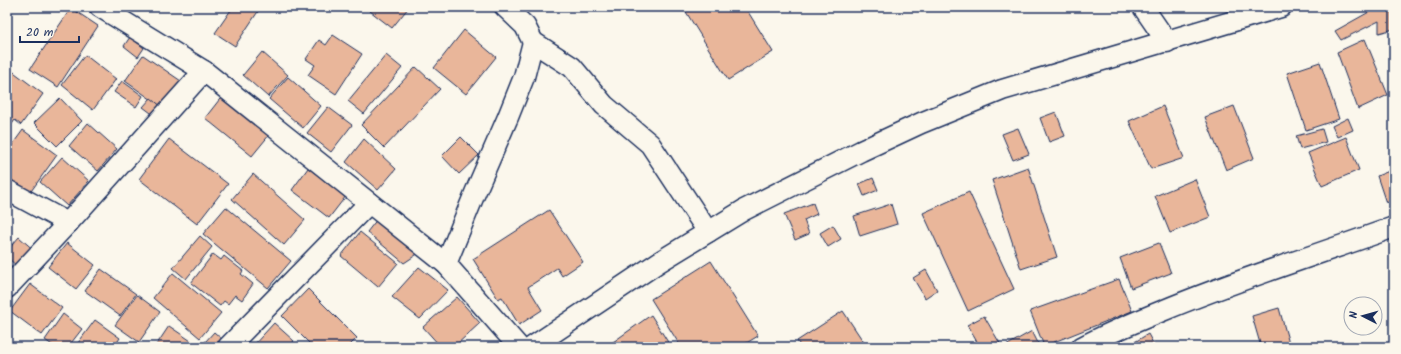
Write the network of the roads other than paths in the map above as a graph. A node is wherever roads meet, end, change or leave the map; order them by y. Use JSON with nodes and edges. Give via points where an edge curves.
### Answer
{"nodes":[{"id":1,"x":100,"y":7,"type":"edge"},
{"id":2,"x":505,"y":7,"type":"edge"},
{"id":3,"x":1144,"y":7,"type":"edge"},
{"id":4,"x":1282,"y":7,"type":"edge"},
{"id":5,"x":533,"y":42,"type":"junction"},
{"id":6,"x":1167,"y":42,"type":"junction"},
{"id":7,"x":204,"y":71,"type":"junction"},
{"id":8,"x":7,"y":190,"type":"edge"},
{"id":9,"x":369,"y":203,"type":"junction"},
{"id":10,"x":68,"y":223,"type":"junction"},
{"id":11,"x":1394,"y":227,"type":"edge"},
{"id":12,"x":708,"y":232,"type":"junction"},
{"id":13,"x":446,"y":264,"type":"junction"},
{"id":14,"x":7,"y":288,"type":"edge"},
{"id":15,"x":228,"y":347,"type":"edge"},
{"id":16,"x":519,"y":347,"type":"edge"},
{"id":17,"x":532,"y":347,"type":"edge"},
{"id":18,"x":1082,"y":347,"type":"edge"}],
"edges":[{"from":1,"to":7,"type":"street"},
{"from":2,"to":5,"type":"street","via":[[525,26]]},
{"from":3,"to":6,"type":"street"},
{"from":4,"to":6,"type":"street"},
{"from":5,"to":12,"type":"street","via":[[572,67],[604,105],[650,144]]},
{"from":5,"to":13,"type":"street","via":[[519,90]]},
{"from":6,"to":12,"type":"street","via":[[1002,90],[936,117],[861,150],[744,210]]},
{"from":7,"to":9,"type":"street"},
{"from":7,"to":10,"type":"street"},
{"from":8,"to":10,"type":"street"},
{"from":9,"to":13,"type":"street"},
{"from":9,"to":15,"type":"street"},
{"from":10,"to":14,"type":"street"},
{"from":11,"to":18,"type":"street","via":[[1197,296],[1106,334]]},
{"from":12,"to":17,"type":"street"},
{"from":13,"to":16,"type":"street"}]}
